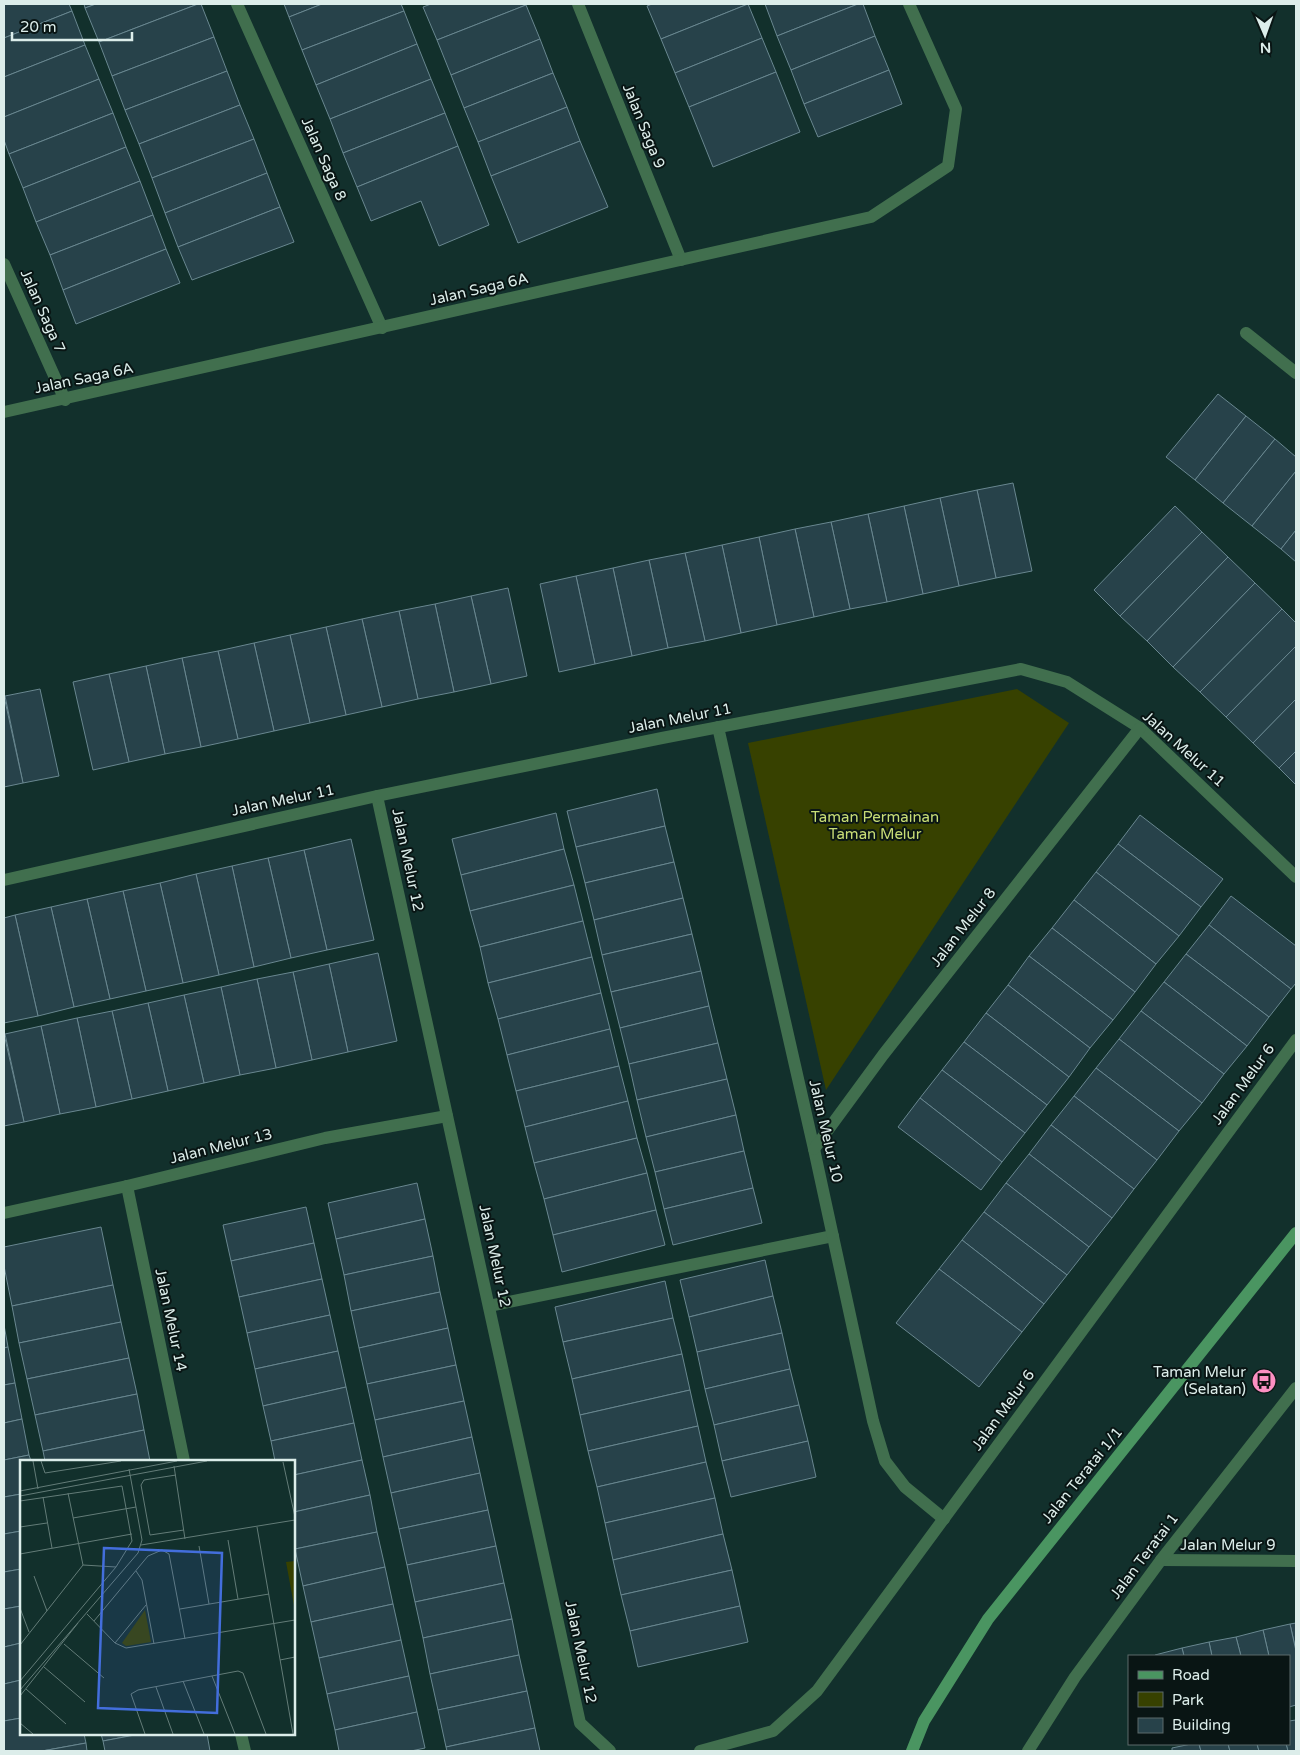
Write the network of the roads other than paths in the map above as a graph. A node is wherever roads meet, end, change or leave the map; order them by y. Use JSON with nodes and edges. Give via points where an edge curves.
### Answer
{"nodes":[{"id":1,"x":237,"y":4,"type":"edge"},
{"id":2,"x":578,"y":4,"type":"edge"},
{"id":3,"x":909,"y":4,"type":"edge"},
{"id":4,"x":680,"y":260,"type":"junction"},
{"id":5,"x":4,"y":264,"type":"edge"},
{"id":6,"x":382,"y":328,"type":"junction"},
{"id":7,"x":1246,"y":333,"type":"dead end"},
{"id":8,"x":1296,"y":373,"type":"edge"},
{"id":9,"x":65,"y":400,"type":"junction"},
{"id":10,"x":4,"y":412,"type":"edge"},
{"id":11,"x":718,"y":727,"type":"junction"},
{"id":12,"x":1140,"y":728,"type":"junction"},
{"id":13,"x":377,"y":796,"type":"junction"},
{"id":14,"x":1296,"y":877,"type":"edge"},
{"id":15,"x":4,"y":880,"type":"edge"},
{"id":16,"x":1296,"y":1040,"type":"edge"},
{"id":17,"x":448,"y":1116,"type":"junction"},
{"id":18,"x":814,"y":1149,"type":"junction"},
{"id":19,"x":127,"y":1186,"type":"junction"},
{"id":20,"x":4,"y":1213,"type":"edge"},
{"id":21,"x":1296,"y":1232,"type":"edge"},
{"id":22,"x":833,"y":1236,"type":"junction"},
{"id":23,"x":489,"y":1306,"type":"junction"},
{"id":24,"x":1296,"y":1388,"type":"edge"},
{"id":25,"x":184,"y":1460,"type":"edge"},
{"id":26,"x":944,"y":1519,"type":"junction"},
{"id":27,"x":1160,"y":1560,"type":"junction"},
{"id":28,"x":1296,"y":1561,"type":"edge"},
{"id":29,"x":242,"y":1735,"type":"edge"},
{"id":30,"x":245,"y":1751,"type":"edge"},
{"id":31,"x":610,"y":1751,"type":"edge"},
{"id":32,"x":700,"y":1751,"type":"edge"},
{"id":33,"x":912,"y":1751,"type":"edge"},
{"id":34,"x":1028,"y":1751,"type":"edge"}],
"edges":[{"from":1,"to":6,"type":"street","name":"Jalan Saga 8"},
{"from":2,"to":4,"type":"street","name":"Jalan Saga 9"},
{"from":3,"to":4,"type":"street","name":"Jalan Saga 6A","via":[[956,109],[948,166],[871,217]]},
{"from":4,"to":6,"type":"street","name":"Jalan Saga 6A"},
{"from":5,"to":9,"type":"street","name":"Jalan Saga 7"},
{"from":6,"to":9,"type":"street","name":"Jalan Saga 6A"},
{"from":7,"to":8,"type":"street"},
{"from":9,"to":10,"type":"street","name":"Jalan Saga 6A"},
{"from":11,"to":12,"type":"street","name":"Jalan Melur 11","via":[[1021,668],[1068,682]]},
{"from":11,"to":13,"type":"street","name":"Jalan Melur 11"},
{"from":11,"to":18,"type":"street","name":"Jalan Melur 10"},
{"from":12,"to":14,"type":"street","name":"Jalan Melur 11"},
{"from":12,"to":18,"type":"street","name":"Jalan Melur 8","via":[[883,1055]]},
{"from":13,"to":15,"type":"street","name":"Jalan Melur 11"},
{"from":13,"to":17,"type":"street","name":"Jalan Melur 12"},
{"from":16,"to":26,"type":"street","name":"Jalan Melur 6"},
{"from":17,"to":19,"type":"street","name":"Jalan Melur 13","via":[[325,1138]]},
{"from":17,"to":23,"type":"street","name":"Jalan Melur 12"},
{"from":18,"to":22,"type":"street","name":"Jalan Melur 10"},
{"from":19,"to":20,"type":"street","name":"Jalan Melur 13"},
{"from":19,"to":25,"type":"street","name":"Jalan Melur 14"},
{"from":21,"to":33,"type":"street","name":"Jalan Teratai 1/1","via":[[988,1619],[924,1722]]},
{"from":22,"to":23,"type":"street"},
{"from":22,"to":26,"type":"street","name":"Jalan Melur 10","via":[[873,1421],[885,1461],[905,1487]]},
{"from":23,"to":31,"type":"street","name":"Jalan Melur 12","via":[[580,1723]]},
{"from":24,"to":27,"type":"street","name":"Jalan Teratai 1"},
{"from":26,"to":32,"type":"street","name":"Jalan Melur 6","via":[[817,1691],[773,1731]]},
{"from":27,"to":28,"type":"street","name":"Jalan Melur 9"},
{"from":27,"to":34,"type":"street","name":"Jalan Teratai 1","via":[[1075,1677]]},
{"from":29,"to":30,"type":"street"}]}
